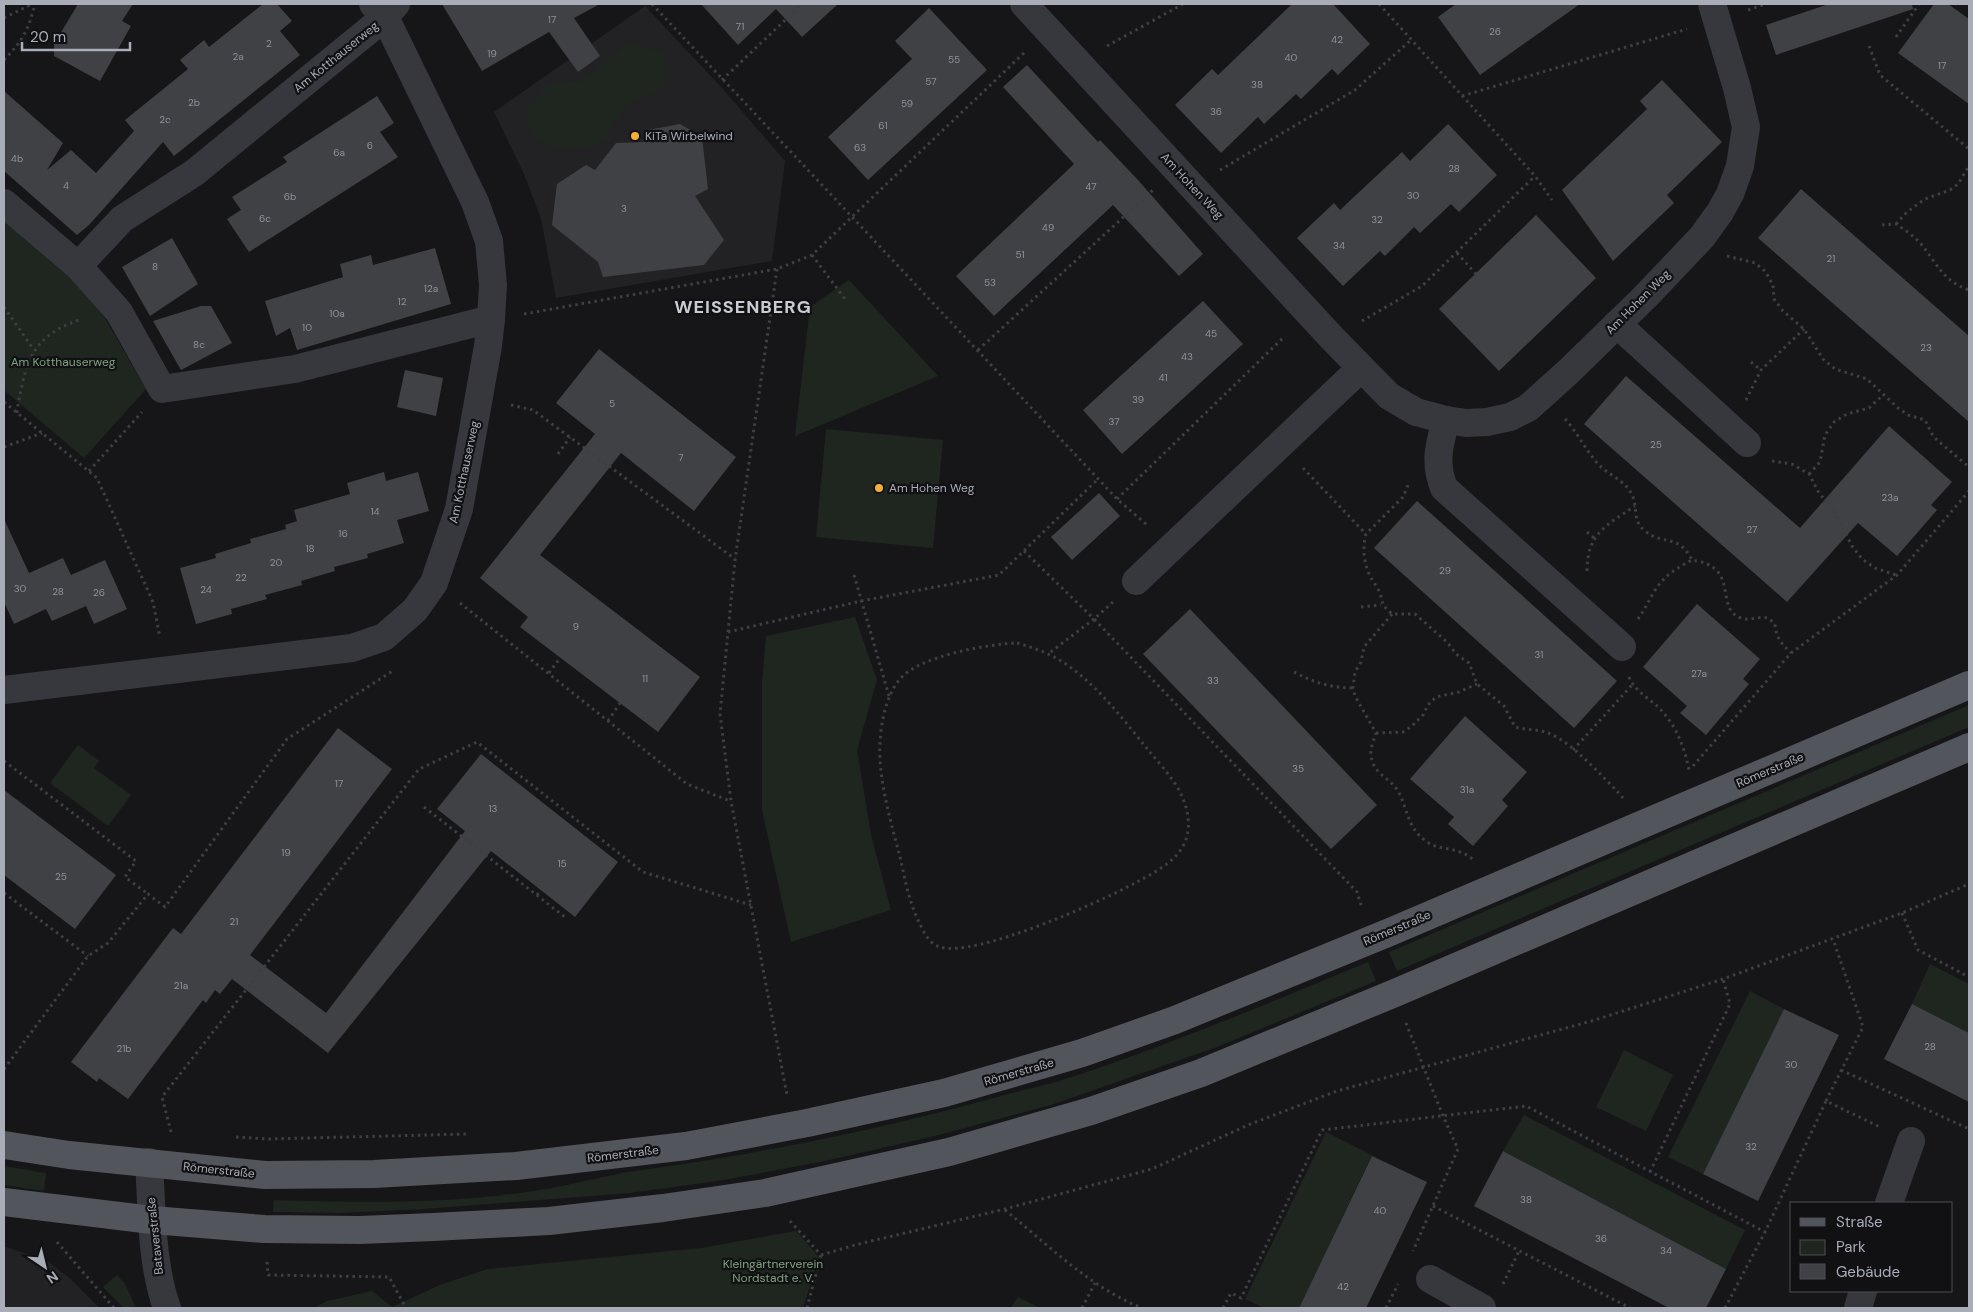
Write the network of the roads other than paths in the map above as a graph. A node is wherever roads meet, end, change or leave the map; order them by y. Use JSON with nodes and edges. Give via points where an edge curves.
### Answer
{"nodes":[{"id":1,"x":1024,"y":4,"type":"edge"},
{"id":2,"x":385,"y":8,"type":"edge"},
{"id":3,"x":1714,"y":12,"type":"edge"},
{"id":4,"x":4,"y":203,"type":"edge"},
{"id":5,"x":78,"y":266,"type":"junction"},
{"id":6,"x":491,"y":319,"type":"junction"},
{"id":7,"x":1617,"y":324,"type":"junction"},
{"id":8,"x":1361,"y":368,"type":"junction"},
{"id":9,"x":1446,"y":420,"type":"junction"},
{"id":10,"x":1747,"y":443,"type":"road end"},
{"id":11,"x":1136,"y":581,"type":"road end"},
{"id":12,"x":1622,"y":647,"type":"dead end"},
{"id":13,"x":1969,"y":685,"type":"edge"},
{"id":14,"x":4,"y":690,"type":"edge"},
{"id":15,"x":1969,"y":747,"type":"edge"},
{"id":16,"x":1911,"y":1141,"type":"road end"},
{"id":17,"x":4,"y":1145,"type":"edge"},
{"id":18,"x":149,"y":1162,"type":"junction"},
{"id":19,"x":4,"y":1202,"type":"edge"},
{"id":20,"x":1889,"y":1202,"type":"edge"},
{"id":21,"x":152,"y":1220,"type":"junction"},
{"id":22,"x":1430,"y":1279,"type":"dead end"},
{"id":23,"x":1863,"y":1292,"type":"edge"},
{"id":24,"x":1490,"y":1300,"type":"edge"},
{"id":25,"x":167,"y":1308,"type":"edge"},
{"id":26,"x":1858,"y":1308,"type":"edge"}],
"edges":[{"from":1,"to":8,"type":"street","name":"Am Hohen Weg"},
{"from":2,"to":5,"type":"street","name":"Am Kotthauserweg","via":[[194,173],[122,219]]},
{"from":2,"to":6,"type":"street","name":"Am Kotthauserweg","via":[[489,241],[493,285]]},
{"from":3,"to":7,"type":"street","name":"Am Hohen Weg","via":[[1746,127],[1740,166],[1730,194],[1702,237]]},
{"from":4,"to":5,"type":"street"},
{"from":5,"to":6,"type":"street","via":[[119,312],[162,389],[295,369]]},
{"from":6,"to":14,"type":"street","name":"Am Kotthauserweg","via":[[459,509],[434,583],[415,610],[384,637],[352,648]]},
{"from":7,"to":9,"type":"street","name":"Am Hohen Weg","via":[[1528,408],[1510,417],[1487,422]]},
{"from":7,"to":10,"type":"street"},
{"from":8,"to":9,"type":"street","name":"Am Hohen Weg","via":[[1389,396],[1416,412]]},
{"from":8,"to":11,"type":"street"},
{"from":9,"to":12,"type":"street","via":[[1437,462],[1444,488]]},
{"from":13,"to":18,"type":"main road","name":"Römerstraße","via":[[1175,1020],[1082,1053],[944,1093],[686,1146],[516,1166],[374,1174],[265,1175]]},
{"from":15,"to":21,"type":"main road","via":[[1200,1073],[1091,1111],[958,1149],[765,1193],[549,1221],[360,1230],[264,1229]]},
{"from":16,"to":20,"type":"street"},
{"from":17,"to":18,"type":"main road","name":"Römerstraße"},
{"from":18,"to":21,"type":"street","name":"Bataverstraße"},
{"from":19,"to":21,"type":"main road"},
{"from":21,"to":25,"type":"street","name":"Bataverstraße"},
{"from":22,"to":24,"type":"street"},
{"from":23,"to":26,"type":"street"}]}
